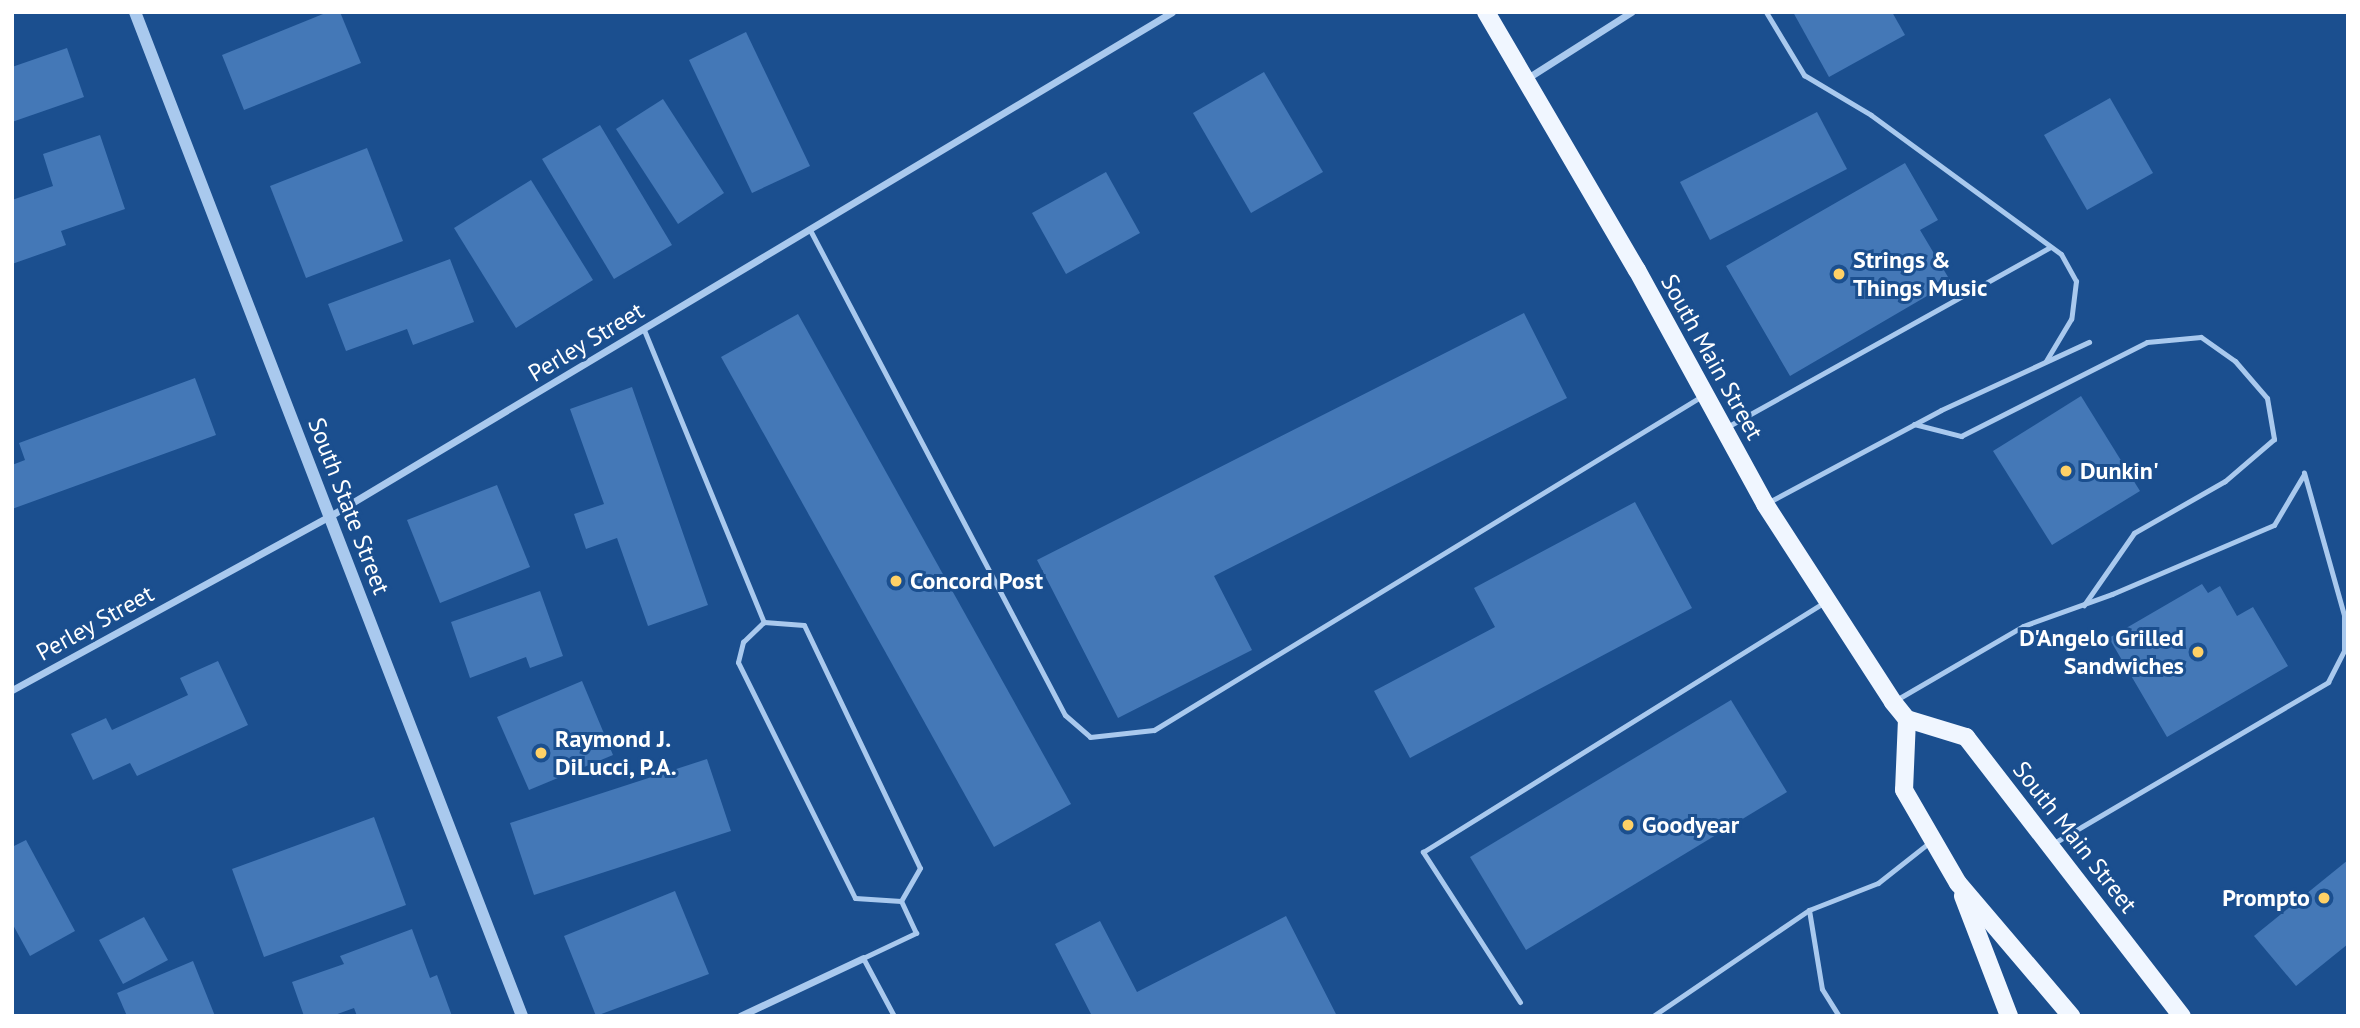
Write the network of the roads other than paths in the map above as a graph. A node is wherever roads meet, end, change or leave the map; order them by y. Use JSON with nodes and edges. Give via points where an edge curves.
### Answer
{"nodes":[{"id":1,"x":135,"y":12,"type":"edge"},
{"id":2,"x":1172,"y":12,"type":"edge"},
{"id":3,"x":1486,"y":12,"type":"edge"},
{"id":4,"x":1631,"y":12,"type":"edge"},
{"id":5,"x":1766,"y":12,"type":"edge"},
{"id":6,"x":1523,"y":81,"type":"junction"},
{"id":7,"x":810,"y":230,"type":"junction"},
{"id":8,"x":2050,"y":247,"type":"junction"},
{"id":9,"x":644,"y":330,"type":"junction"},
{"id":10,"x":2089,"y":342,"type":"dead end"},
{"id":11,"x":2046,"y":361,"type":"junction"},
{"id":12,"x":1705,"y":395,"type":"junction"},
{"id":13,"x":1914,"y":424,"type":"junction"},
{"id":14,"x":1724,"y":429,"type":"junction"},
{"id":15,"x":1765,"y":504,"type":"junction"},
{"id":16,"x":330,"y":516,"type":"junction"},
{"id":17,"x":1828,"y":601,"type":"junction"},
{"id":18,"x":2084,"y":604,"type":"junction"},
{"id":19,"x":764,"y":621,"type":"junction"},
{"id":20,"x":12,"y":690,"type":"edge"},
{"id":21,"x":1893,"y":702,"type":"junction"},
{"id":22,"x":1907,"y":719,"type":"junction"},
{"id":23,"x":1932,"y":841,"type":"junction"},
{"id":24,"x":2051,"y":845,"type":"junction"},
{"id":25,"x":1958,"y":883,"type":"junction"},
{"id":26,"x":901,"y":901,"type":"junction"},
{"id":27,"x":1809,"y":910,"type":"junction"},
{"id":28,"x":863,"y":958,"type":"junction"},
{"id":29,"x":1520,"y":1002,"type":"dead end"},
{"id":30,"x":1661,"y":1012,"type":"edge"},
{"id":31,"x":522,"y":1016,"type":"edge"},
{"id":32,"x":740,"y":1016,"type":"edge"},
{"id":33,"x":894,"y":1016,"type":"edge"},
{"id":34,"x":1653,"y":1016,"type":"edge"},
{"id":35,"x":1839,"y":1016,"type":"edge"},
{"id":36,"x":2009,"y":1016,"type":"edge"},
{"id":37,"x":2071,"y":1016,"type":"edge"},
{"id":38,"x":2182,"y":1016,"type":"edge"}],
"edges":[{"from":1,"to":16,"type":"street","name":"South State Street"},
{"from":2,"to":7,"type":"street","name":"Perley Street"},
{"from":3,"to":6,"type":"main road","name":"South Main Street"},
{"from":4,"to":6,"type":"street"},
{"from":5,"to":8,"type":"lane","via":[[1804,75],[1871,115]]},
{"from":6,"to":12,"type":"main road","name":"South Main Street"},
{"from":7,"to":9,"type":"street","name":"Perley Street"},
{"from":7,"to":12,"type":"lane","via":[[1065,715],[1090,737],[1154,730]]},
{"from":8,"to":11,"type":"lane","via":[[2061,254],[2076,281],[2071,318]]},
{"from":8,"to":14,"type":"lane"},
{"from":9,"to":16,"type":"street","name":"Perley Street"},
{"from":9,"to":19,"type":"lane"},
{"from":10,"to":11,"type":"lane"},
{"from":11,"to":13,"type":"lane"},
{"from":12,"to":14,"type":"main road","name":"South Main Street"},
{"from":13,"to":15,"type":"lane"},
{"from":13,"to":18,"type":"lane","via":[[1961,436],[2147,342],[2200,337],[2235,361],[2267,398],[2274,439],[2225,481],[2134,533]]},
{"from":14,"to":15,"type":"main road","name":"South Main Street"},
{"from":15,"to":17,"type":"main road","name":"South Main Street"},
{"from":16,"to":20,"type":"street","name":"Perley Street"},
{"from":16,"to":31,"type":"street","name":"South State Street"},
{"from":17,"to":21,"type":"main road","name":"South Main Street"},
{"from":17,"to":29,"type":"lane","via":[[1423,852]]},
{"from":18,"to":21,"type":"lane","via":[[2023,626]]},
{"from":18,"to":24,"type":"lane","via":[[2274,525],[2304,473],[2344,615],[2344,651],[2328,682]]},
{"from":19,"to":26,"type":"lane","via":[[804,625],[920,868]]},
{"from":19,"to":26,"type":"lane","via":[[743,642],[738,662],[855,898]]},
{"from":21,"to":22,"type":"main road","name":"South Main Street"},
{"from":22,"to":23,"type":"main road","via":[[1904,790]]},
{"from":22,"to":24,"type":"main road","name":"South Main Street","via":[[1966,737]]},
{"from":23,"to":25,"type":"main road"},
{"from":23,"to":27,"type":"lane","via":[[1878,883]]},
{"from":24,"to":38,"type":"main road","name":"South Main Street"},
{"from":25,"to":36,"type":"main road"},
{"from":25,"to":37,"type":"main road"},
{"from":26,"to":28,"type":"lane","via":[[916,933]]},
{"from":27,"to":30,"type":"lane"},
{"from":27,"to":35,"type":"lane","via":[[1822,989]]},
{"from":28,"to":32,"type":"street"},
{"from":28,"to":33,"type":"lane"},
{"from":30,"to":34,"type":"lane"}]}
